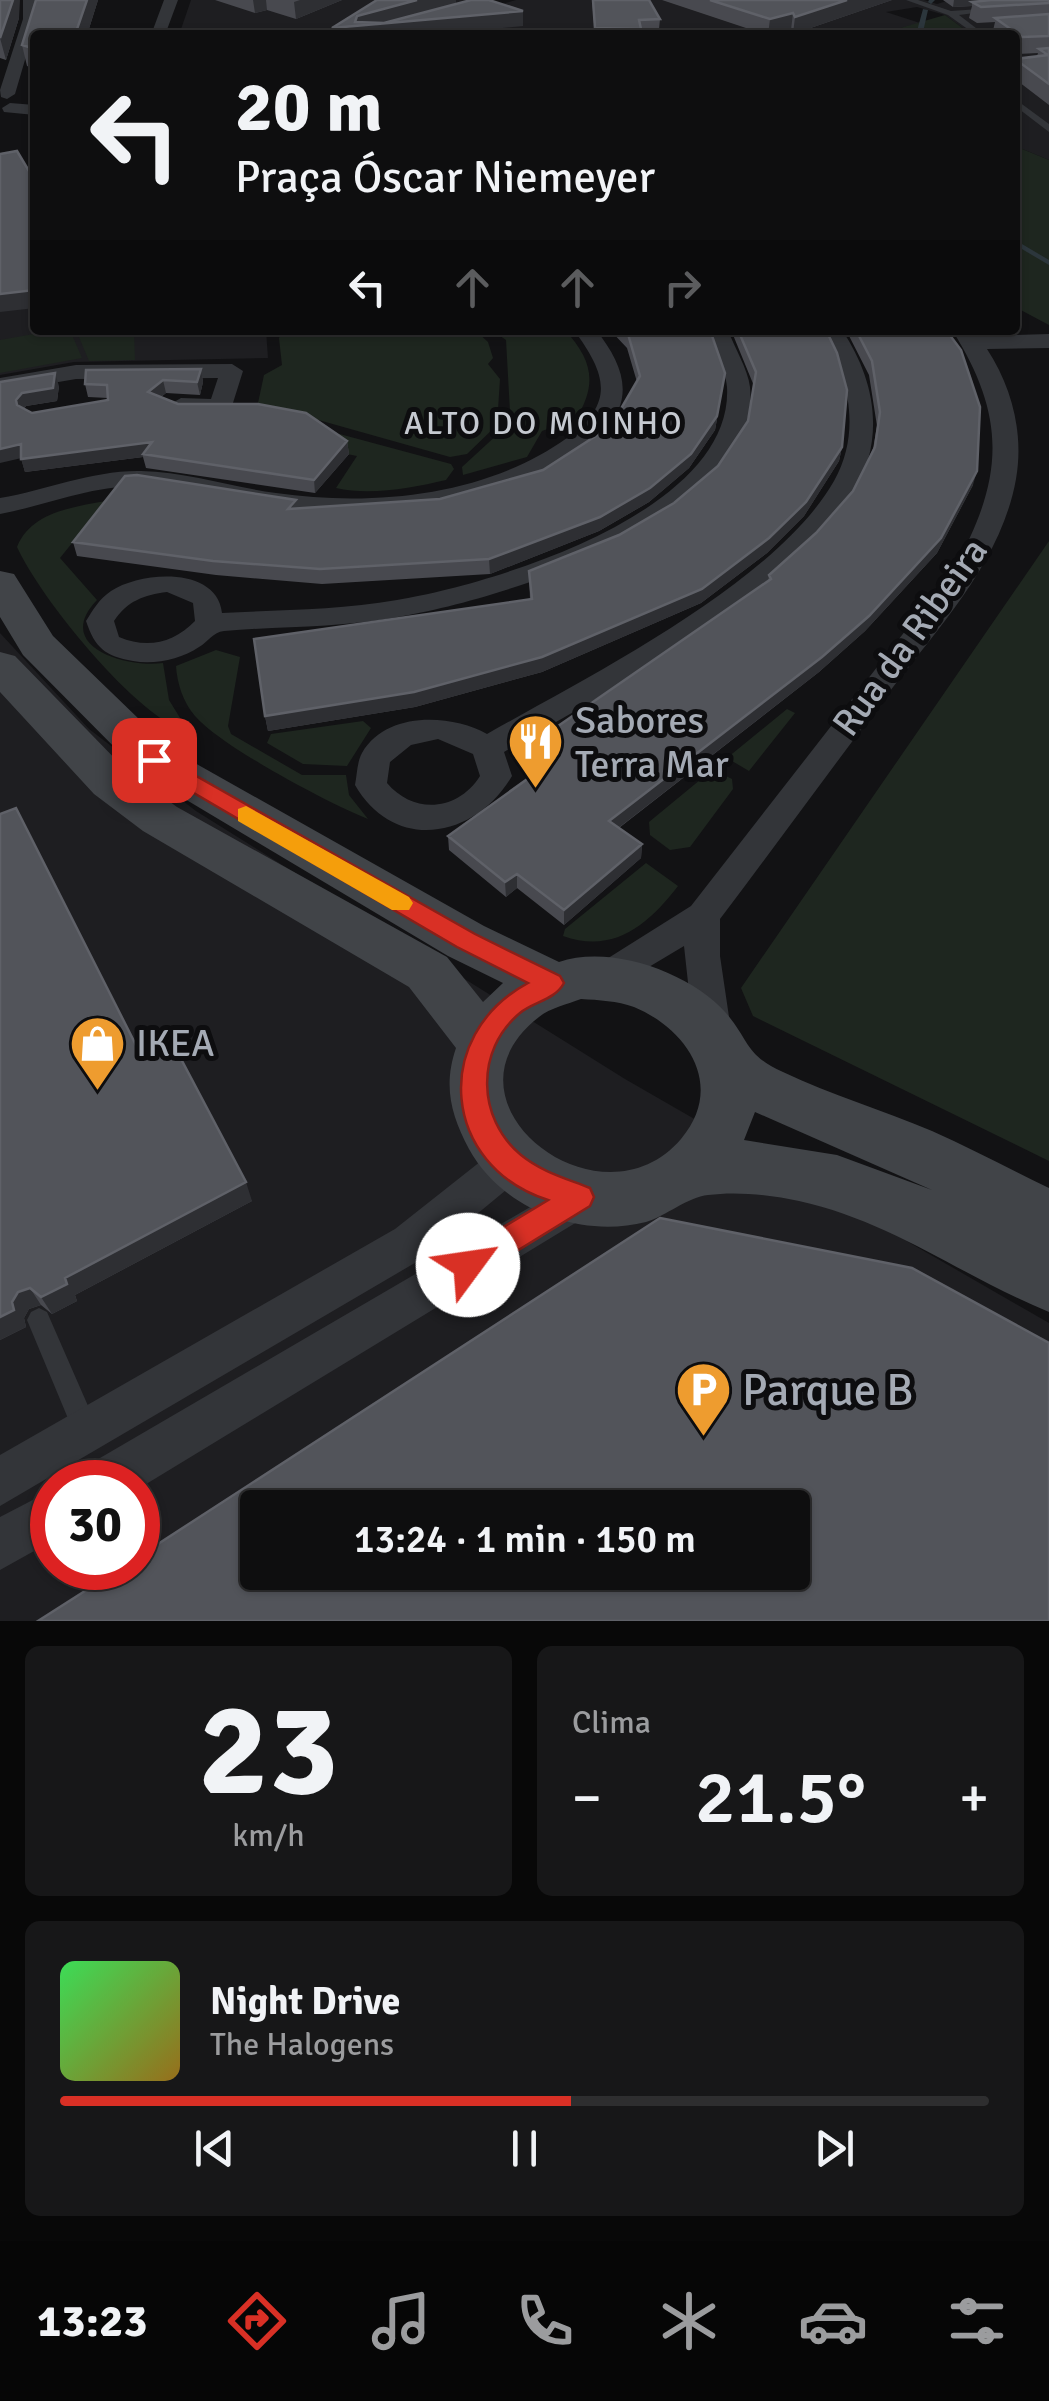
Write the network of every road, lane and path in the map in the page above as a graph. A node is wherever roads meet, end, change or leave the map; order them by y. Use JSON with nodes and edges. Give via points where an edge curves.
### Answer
{"nodes":[{"id":1,"x":30,"y":0,"type":"edge"},
{"id":2,"x":47,"y":0,"type":"edge"},
{"id":3,"x":171,"y":0,"type":"edge"},
{"id":4,"x":910,"y":0,"type":"edge"},
{"id":5,"x":1010,"y":8,"type":"edge"},
{"id":6,"x":952,"y":13,"type":"junction"},
{"id":7,"x":30,"y":19,"type":"junction"},
{"id":8,"x":992,"y":28,"type":"edge"},
{"id":9,"x":160,"y":30,"type":"edge"},
{"id":10,"x":974,"y":30,"type":"edge"},
{"id":11,"x":984,"y":30,"type":"edge"},
{"id":12,"x":16,"y":102,"type":"edge"},
{"id":13,"x":1020,"y":106,"type":"edge"},
{"id":14,"x":1049,"y":129,"type":"edge"},
{"id":15,"x":588,"y":335,"type":"edge"},
{"id":16,"x":720,"y":335,"type":"edge"},
{"id":17,"x":835,"y":335,"type":"edge"},
{"id":18,"x":967,"y":336,"type":"edge"},
{"id":19,"x":1049,"y":341,"type":"edge"},
{"id":20,"x":0,"y":385,"type":"edge"},
{"id":21,"x":166,"y":404,"type":"edge"},
{"id":22,"x":0,"y":506,"type":"edge"},
{"id":23,"x":0,"y":582,"type":"edge"},
{"id":24,"x":209,"y":623,"type":"dead end"},
{"id":25,"x":0,"y":666,"type":"edge"},
{"id":26,"x":487,"y":748,"type":"dead end"},
{"id":27,"x":702,"y":916,"type":"junction"},
{"id":28,"x":607,"y":977,"type":"junction"},
{"id":29,"x":551,"y":983,"type":"junction"},
{"id":30,"x":482,"y":1041,"type":"junction"},
{"id":31,"x":720,"y":1052,"type":"junction"},
{"id":32,"x":509,"y":1163,"type":"junction"},
{"id":33,"x":693,"y":1168,"type":"junction"},
{"id":34,"x":580,"y":1197,"type":"junction"},
{"id":35,"x":1049,"y":1219,"type":"edge"},
{"id":36,"x":1049,"y":1281,"type":"edge"},
{"id":37,"x":39,"y":1320,"type":"edge"},
{"id":38,"x":86,"y":1432,"type":"junction"},
{"id":39,"x":142,"y":1460,"type":"edge"},
{"id":40,"x":0,"y":1482,"type":"edge"},
{"id":41,"x":30,"y":1527,"type":"edge"},
{"id":42,"x":0,"y":1545,"type":"edge"}],
"edges":[{"from":1,"to":7,"type":"street"},
{"from":2,"to":7,"type":"street"},
{"from":3,"to":9,"type":"street"},
{"from":4,"to":6,"type":"lane"},
{"from":5,"to":6,"type":"lane"},
{"from":6,"to":10,"type":"lane"},
{"from":7,"to":12,"type":"street"},
{"from":8,"to":11,"type":"lane"},
{"from":13,"to":14,"type":"lane"},
{"from":15,"to":22,"type":"street","via":[[616,379],[597,426],[529,472],[459,493],[332,504],[117,479]]},
{"from":16,"to":24,"type":"street","via":[[740,375],[741,400],[728,442],[690,486],[622,534],[521,577],[420,604],[365,614]]},
{"from":17,"to":26,"type":"street","via":[[858,381],[860,447],[847,483],[801,538],[624,668]]},
{"from":18,"to":19,"type":"street"},
{"from":18,"to":27,"type":"street","name":"Rua da Ribeira","via":[[997,390],[1005,420],[1008,469],[992,527]]},
{"from":20,"to":21,"type":"street","via":[[232,370],[220,406]]},
{"from":23,"to":29,"type":"street","via":[[38,644],[154,760]]},
{"from":25,"to":30,"type":"street","via":[[110,782],[160,819],[428,972]]},
{"from":27,"to":28,"type":"street","name":"Rua da Ribeira"},
{"from":27,"to":31,"type":"street","via":[[702,956]]},
{"from":28,"to":29,"type":"street"},
{"from":28,"to":31,"type":"street","via":[[665,994],[691,1011]]},
{"from":29,"to":30,"type":"street","via":[[510,1006]]},
{"from":30,"to":32,"type":"street","via":[[473,1072],[474,1104],[486,1135]]},
{"from":31,"to":33,"type":"street","via":[[729,1104],[718,1138]]},
{"from":31,"to":35,"type":"street","via":[[762,1089],[910,1150]]},
{"from":32,"to":34,"type":"street","via":[[542,1185]]},
{"from":32,"to":38,"type":"street","via":[[410,1243]]},
{"from":33,"to":34,"type":"street","via":[[642,1195]]},
{"from":33,"to":36,"type":"street","via":[[790,1168],[875,1193]]},
{"from":34,"to":39,"type":"street"},
{"from":37,"to":38,"type":"lane"},
{"from":38,"to":40,"type":"street"},
{"from":41,"to":42,"type":"street"}]}
